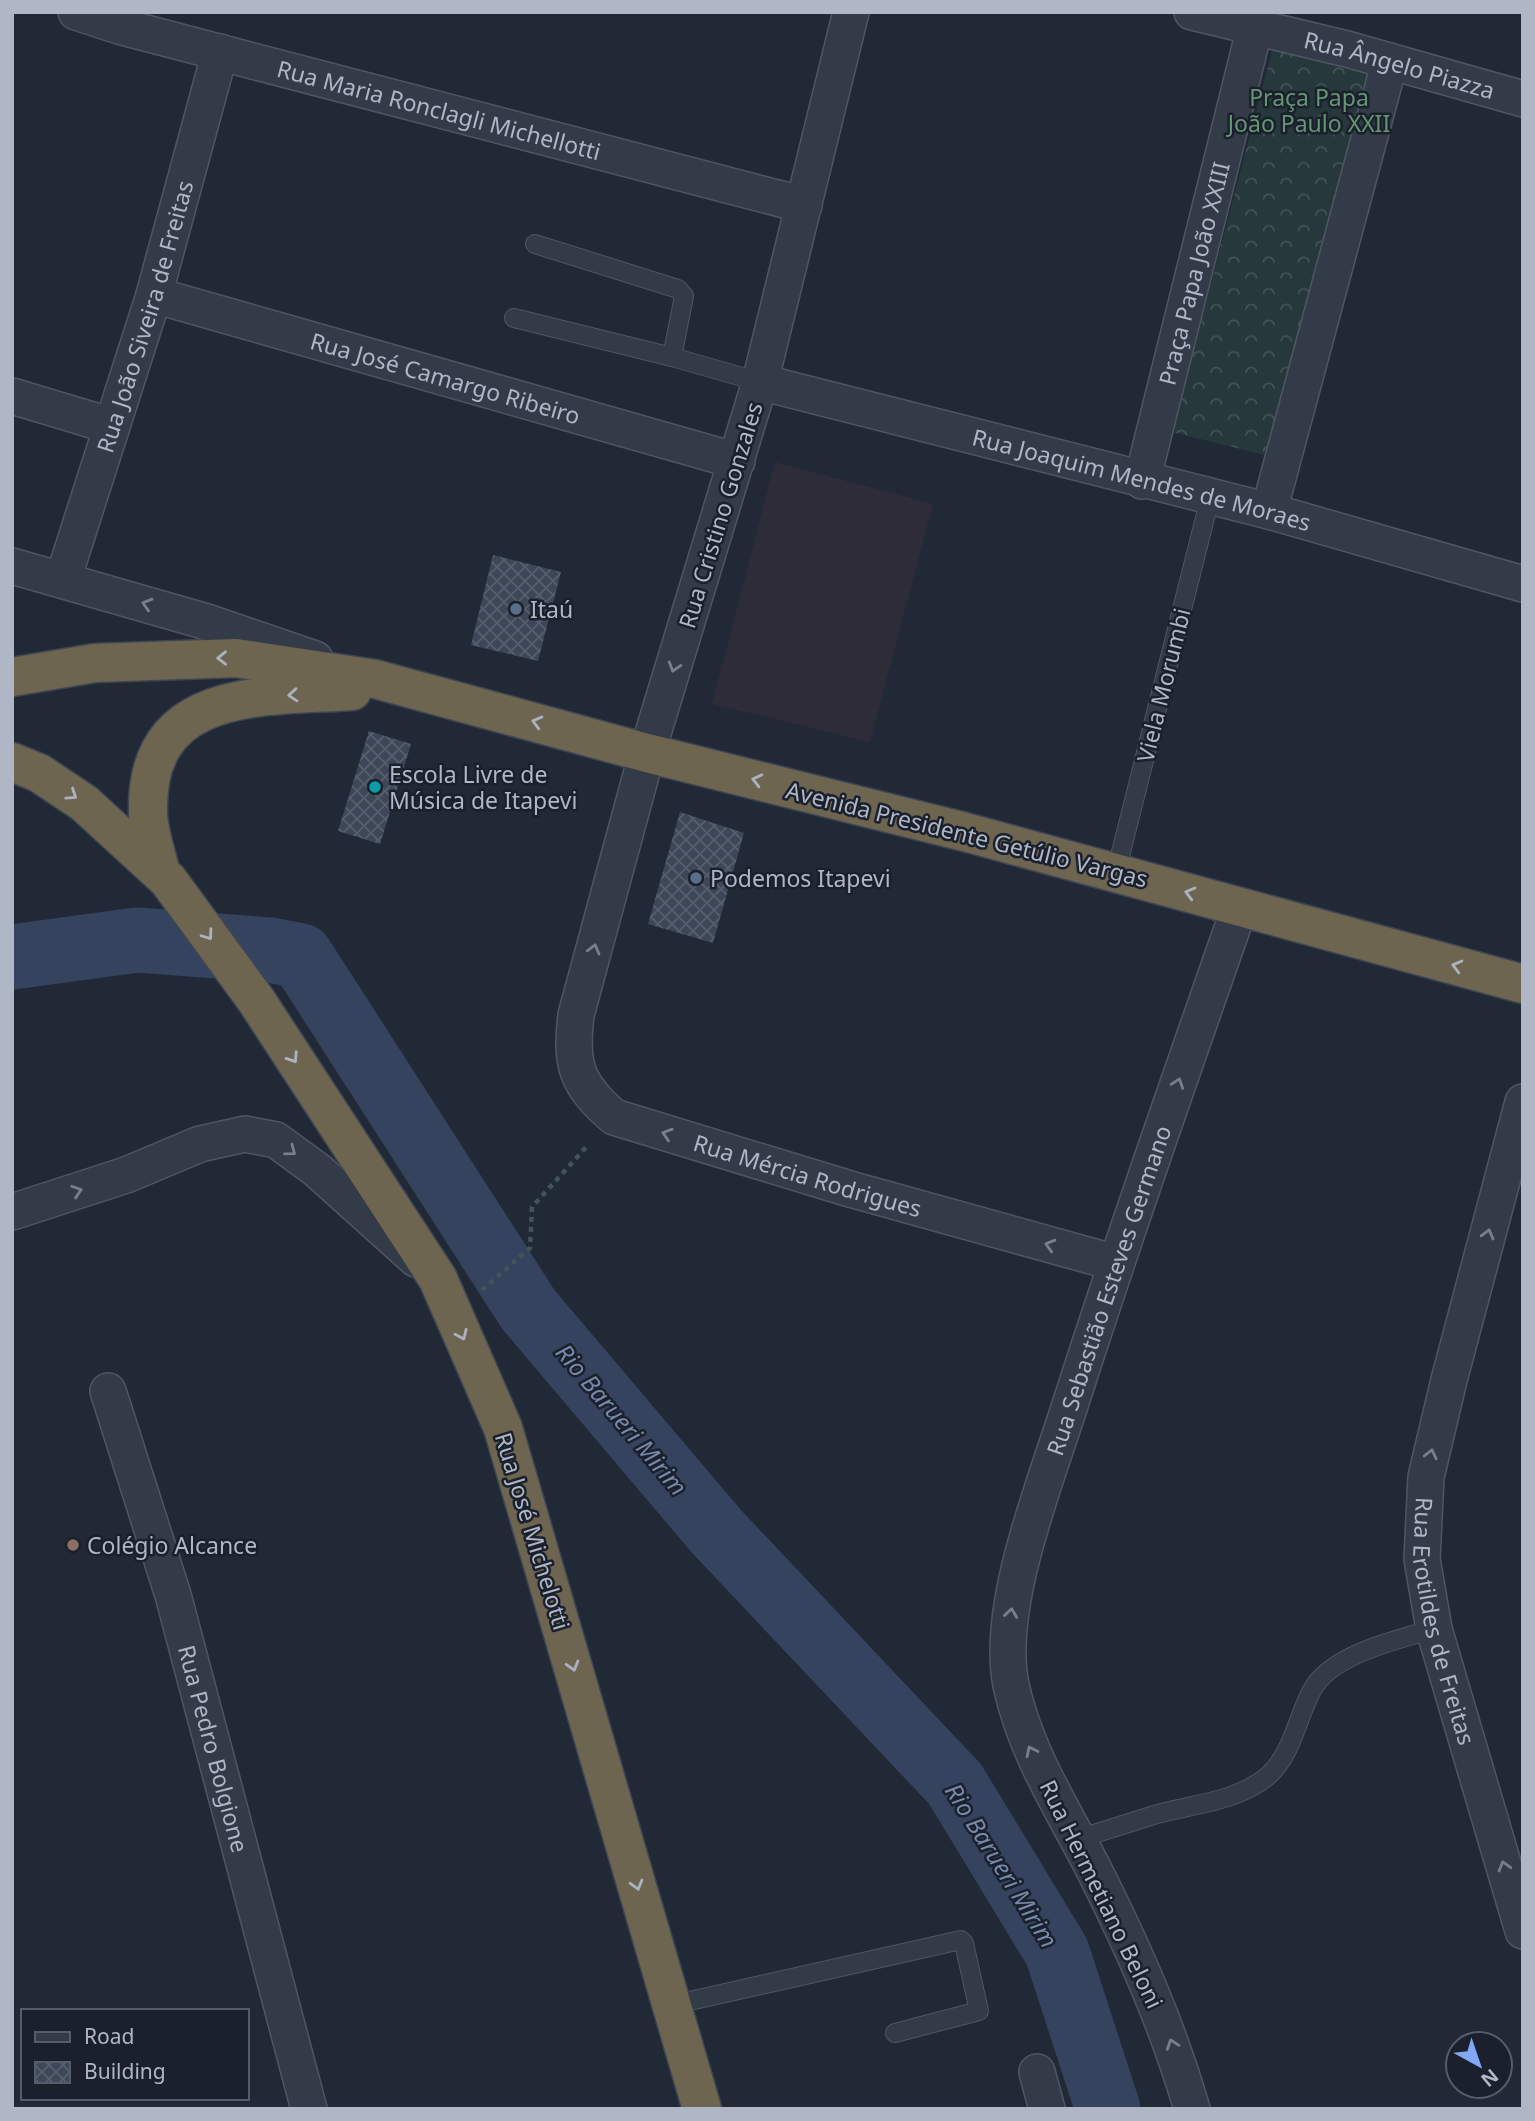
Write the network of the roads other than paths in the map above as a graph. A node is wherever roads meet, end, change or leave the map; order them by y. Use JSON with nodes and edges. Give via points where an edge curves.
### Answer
{"nodes":[{"id":1,"x":76,"y":12,"type":"edge"},
{"id":2,"x":851,"y":12,"type":"edge"},
{"id":3,"x":1192,"y":12,"type":"edge"},
{"id":4,"x":111,"y":19,"type":"edge"},
{"id":5,"x":1255,"y":27,"type":"junction"},
{"id":6,"x":220,"y":52,"type":"junction"},
{"id":7,"x":1390,"y":61,"type":"junction"},
{"id":8,"x":1523,"y":99,"type":"edge"},
{"id":9,"x":804,"y":205,"type":"junction"},
{"id":10,"x":534,"y":244,"type":"dead end"},
{"id":11,"x":154,"y":295,"type":"junction"},
{"id":12,"x":514,"y":318,"type":"dead end"},
{"id":13,"x":671,"y":357,"type":"junction"},
{"id":14,"x":760,"y":382,"type":"junction"},
{"id":15,"x":12,"y":396,"type":"edge"},
{"id":16,"x":112,"y":426,"type":"junction"},
{"id":17,"x":737,"y":461,"type":"junction"},
{"id":18,"x":1142,"y":481,"type":"junction"},
{"id":19,"x":1210,"y":498,"type":"junction"},
{"id":20,"x":1269,"y":511,"type":"junction"},
{"id":21,"x":12,"y":566,"type":"edge"},
{"id":22,"x":63,"y":579,"type":"junction"},
{"id":23,"x":1523,"y":584,"type":"edge"},
{"id":24,"x":12,"y":677,"type":"edge"},
{"id":25,"x":392,"y":683,"type":"junction"},
{"id":26,"x":647,"y":753,"type":"junction"},
{"id":27,"x":12,"y":762,"type":"edge"},
{"id":28,"x":1116,"y":872,"type":"junction"},
{"id":29,"x":164,"y":875,"type":"junction"},
{"id":30,"x":1240,"y":906,"type":"junction"},
{"id":31,"x":1523,"y":984,"type":"edge"},
{"id":32,"x":576,"y":1015,"type":"joint"},
{"id":33,"x":1523,"y":1102,"type":"edge"},
{"id":34,"x":12,"y":1212,"type":"edge"},
{"id":35,"x":1116,"y":1263,"type":"junction"},
{"id":36,"x":438,"y":1279,"type":"junction"},
{"id":37,"x":108,"y":1391,"type":"dead end"},
{"id":38,"x":1434,"y":1629,"type":"junction"},
{"id":39,"x":1010,"y":1681,"type":"joint"},
{"id":40,"x":1078,"y":1839,"type":"junction"},
{"id":41,"x":1523,"y":1931,"type":"edge"},
{"id":42,"x":672,"y":2005,"type":"junction"},
{"id":43,"x":895,"y":2033,"type":"dead end"},
{"id":44,"x":1037,"y":2072,"type":"dead end"},
{"id":45,"x":309,"y":2109,"type":"edge"},
{"id":46,"x":702,"y":2109,"type":"edge"},
{"id":47,"x":1047,"y":2109,"type":"edge"},
{"id":48,"x":1192,"y":2109,"type":"edge"}],
"edges":[{"from":1,"to":4,"type":"street","name":"Rua Maria Ronclagli Michellotti"},
{"from":2,"to":9,"type":"street","name":"Rua Cristino Gonzales"},
{"from":3,"to":5,"type":"street","name":"Rua Ângelo Piazza"},
{"from":4,"to":6,"type":"street","name":"Rua Maria Ronclagli Michellotti"},
{"from":5,"to":7,"type":"street","name":"Rua Ângelo Piazza"},
{"from":5,"to":18,"type":"street","name":"Praça Papa João XXIII"},
{"from":6,"to":9,"type":"street","name":"Rua Maria Ronclagli Michellotti"},
{"from":6,"to":11,"type":"street","name":"Rua João Siveira de Freitas"},
{"from":7,"to":8,"type":"street","name":"Rua Ângelo Piazza"},
{"from":7,"to":20,"type":"street"},
{"from":9,"to":14,"type":"street","name":"Rua Cristino Gonzales"},
{"from":10,"to":13,"type":"lane","via":[[678,289],[684,296]]},
{"from":11,"to":16,"type":"street","name":"Rua João Siveira de Freitas"},
{"from":11,"to":17,"type":"street","name":"Rua José Camargo Ribeiro"},
{"from":12,"to":13,"type":"lane"},
{"from":13,"to":14,"type":"lane"},
{"from":14,"to":17,"type":"street","name":"Rua Cristino Gonzales"},
{"from":14,"to":18,"type":"street","name":"Rua Joaquim Mendes de Moraes"},
{"from":15,"to":16,"type":"street"},
{"from":16,"to":22,"type":"street","name":"Rua João Siveira de Freitas"},
{"from":17,"to":26,"type":"street","name":"Rua Cristino Gonzales","one_way":true},
{"from":18,"to":19,"type":"street","name":"Rua Joaquim Mendes de Moraes"},
{"from":19,"to":20,"type":"street","name":"Rua Joaquim Mendes de Moraes"},
{"from":19,"to":28,"type":"lane","name":"Viela Morumbi"},
{"from":20,"to":23,"type":"street","name":"Rua Joaquim Mendes de Moraes"},
{"from":21,"to":22,"type":"street"},
{"from":25,"to":22,"type":"street","one_way":true},
{"from":25,"to":24,"type":"highway","one_way":true,"via":[[236,657],[95,663]]},
{"from":26,"to":25,"type":"highway","name":"Avenida Presidente Getúlio Vargas","one_way":true},
{"from":25,"to":29,"type":"highway","one_way":true,"via":[[250,698],[212,706],[187,719],[163,744],[150,775],[148,814]]},
{"from":28,"to":26,"type":"highway","name":"Avenida Presidente Getúlio Vargas","one_way":true},
{"from":32,"to":26,"type":"street","name":"Rua Cristino Gonzales","one_way":true},
{"from":27,"to":29,"type":"highway","one_way":true,"via":[[39,773],[84,803]]},
{"from":30,"to":28,"type":"highway","name":"Avenida Presidente Getúlio Vargas","one_way":true},
{"from":29,"to":36,"type":"highway","name":"Rua José Michelotti","one_way":true,"via":[[256,1000]]},
{"from":31,"to":30,"type":"highway","name":"Avenida Presidente Getúlio Vargas","one_way":true},
{"from":35,"to":30,"type":"street","name":"Rua Sebastião Esteves Germano","one_way":true},
{"from":35,"to":32,"type":"street","name":"Rua Mércia Rodrigues","one_way":true,"via":[[614,1118],[590,1097],[577,1074],[572,1048]]},
{"from":38,"to":33,"type":"street","name":"Rua Erotildes de Freitas","one_way":true,"via":[[1422,1559],[1426,1477]]},
{"from":34,"to":36,"type":"street","one_way":true,"via":[[126,1175],[200,1144],[245,1134],[276,1140],[317,1170]]},
{"from":39,"to":35,"type":"street","name":"Rua Sebastião Esteves Germano","one_way":true,"via":[[1010,1618],[1022,1556]]},
{"from":36,"to":42,"type":"highway","name":"Rua José Michelotti","one_way":true,"via":[[503,1428]]},
{"from":37,"to":45,"type":"street","name":"Rua Pedro Bolgione","via":[[173,1595]]},
{"from":38,"to":40,"type":"lane","via":[[1380,1645],[1333,1667],[1313,1688],[1283,1755],[1269,1774],[1243,1793]]},
{"from":41,"to":38,"type":"street","name":"Rua Erotildes de Freitas","one_way":true},
{"from":40,"to":39,"type":"street","name":"Rua Hermetiano Beloni","one_way":true,"via":[[1026,1743]]},
{"from":48,"to":40,"type":"street","name":"Rua Hermetiano Beloni","one_way":true,"via":[[1160,2008]]},
{"from":42,"to":43,"type":"lane","via":[[961,1940],[979,2011]]},
{"from":42,"to":46,"type":"highway","name":"Rua José Michelotti"},
{"from":44,"to":47,"type":"street"}]}
